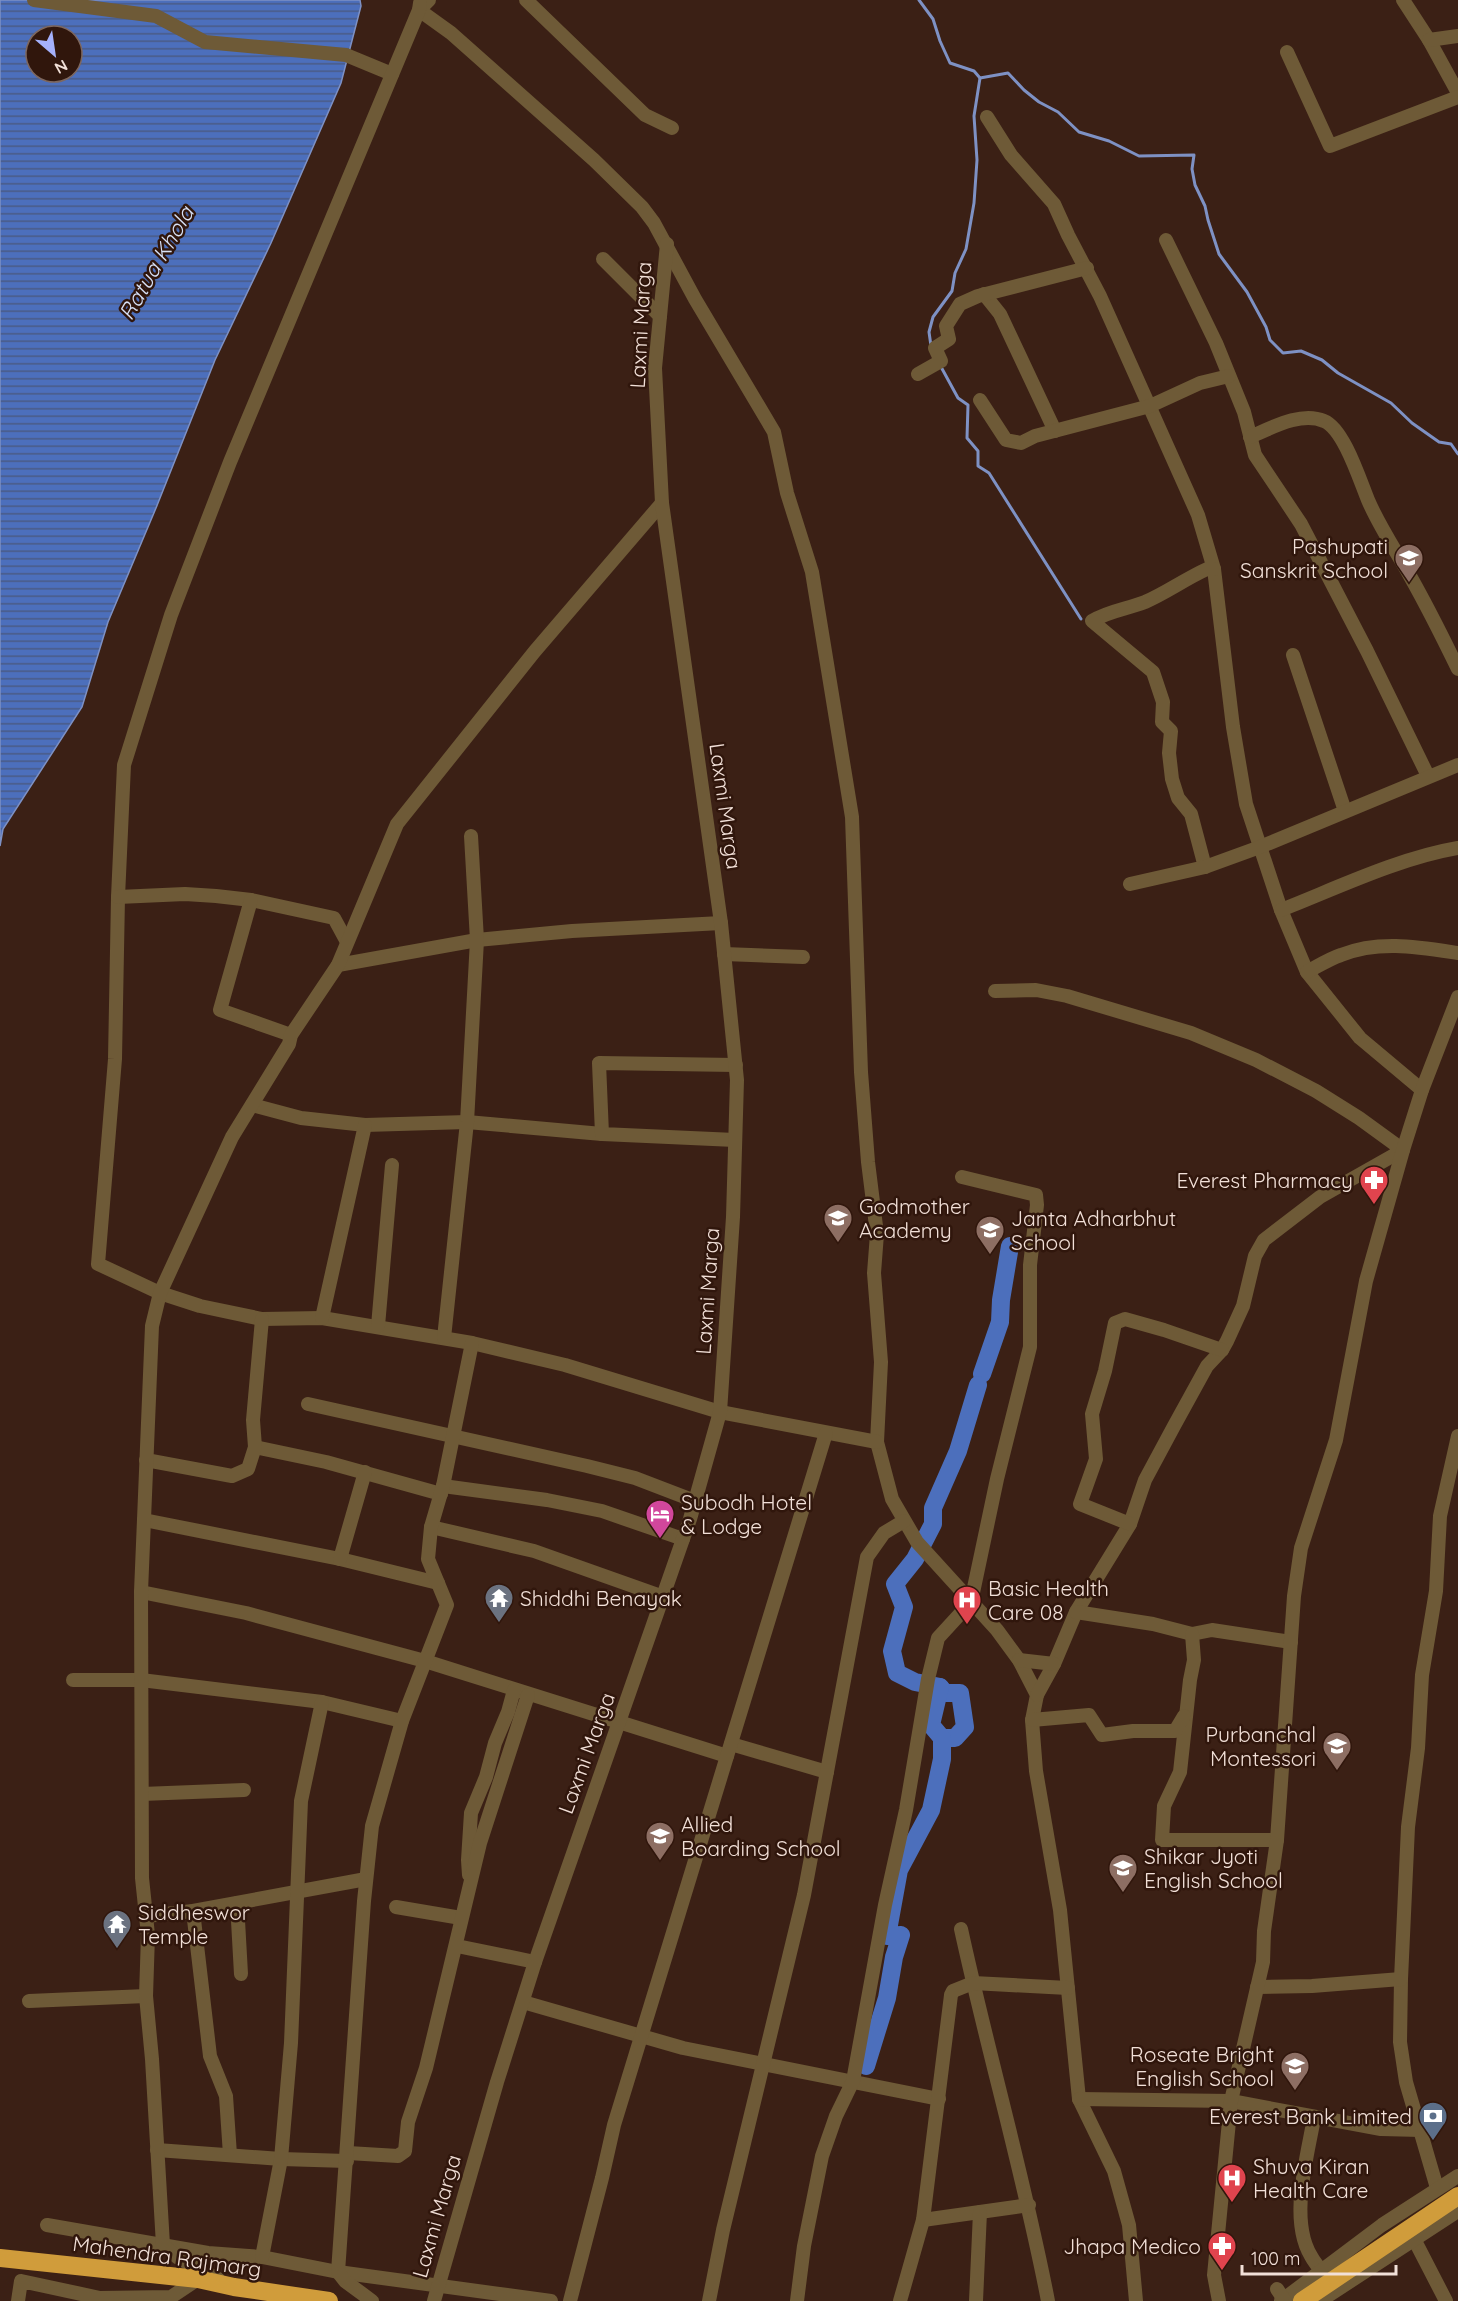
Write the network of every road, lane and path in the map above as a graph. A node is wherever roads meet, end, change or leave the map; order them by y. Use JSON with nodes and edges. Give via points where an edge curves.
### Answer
{"nodes":[{"id":1,"x":34,"y":0,"type":"edge"},
{"id":2,"x":526,"y":0,"type":"edge"},
{"id":3,"x":1403,"y":0,"type":"edge"},
{"id":4,"x":423,"y":3,"type":"edge"},
{"id":5,"x":1458,"y":36,"type":"edge"},
{"id":6,"x":1429,"y":40,"type":"junction"},
{"id":7,"x":1287,"y":52,"type":"dead end"},
{"id":8,"x":392,"y":74,"type":"junction"},
{"id":9,"x":1458,"y":95,"type":"edge"},
{"id":10,"x":987,"y":117,"type":"dead end"},
{"id":11,"x":672,"y":128,"type":"dead end"},
{"id":12,"x":1166,"y":240,"type":"dead end"},
{"id":13,"x":667,"y":244,"type":"junction"},
{"id":14,"x":603,"y":259,"type":"dead end"},
{"id":15,"x":1087,"y":268,"type":"junction"},
{"id":16,"x":984,"y":294,"type":"junction"},
{"id":17,"x":660,"y":316,"type":"junction"},
{"id":18,"x":918,"y":374,"type":"dead end"},
{"id":19,"x":1229,"y":376,"type":"junction"},
{"id":20,"x":980,"y":400,"type":"dead end"},
{"id":21,"x":1150,"y":406,"type":"junction"},
{"id":22,"x":1055,"y":431,"type":"junction"},
{"id":23,"x":1250,"y":437,"type":"junction"},
{"id":24,"x":662,"y":502,"type":"junction"},
{"id":25,"x":1214,"y":569,"type":"junction"},
{"id":26,"x":1293,"y":655,"type":"dead end"},
{"id":27,"x":1458,"y":669,"type":"edge"},
{"id":28,"x":1458,"y":765,"type":"edge"},
{"id":29,"x":1428,"y":776,"type":"junction"},
{"id":30,"x":1345,"y":811,"type":"junction"},
{"id":31,"x":471,"y":836,"type":"dead end"},
{"id":32,"x":1260,"y":847,"type":"junction"},
{"id":33,"x":1458,"y":848,"type":"edge"},
{"id":34,"x":1205,"y":867,"type":"junction"},
{"id":35,"x":1130,"y":884,"type":"dead end"},
{"id":36,"x":118,"y":897,"type":"junction"},
{"id":37,"x":251,"y":900,"type":"junction"},
{"id":38,"x":1281,"y":910,"type":"junction"},
{"id":39,"x":721,"y":923,"type":"junction"},
{"id":40,"x":477,"y":940,"type":"junction"},
{"id":41,"x":347,"y":942,"type":"junction"},
{"id":42,"x":1458,"y":953,"type":"edge"},
{"id":43,"x":724,"y":954,"type":"junction"},
{"id":44,"x":803,"y":957,"type":"dead end"},
{"id":45,"x":338,"y":965,"type":"junction"},
{"id":46,"x":1307,"y":972,"type":"junction"},
{"id":47,"x":995,"y":991,"type":"dead end"},
{"id":48,"x":1458,"y":997,"type":"edge"},
{"id":49,"x":291,"y":1035,"type":"junction"},
{"id":50,"x":736,"y":1065,"type":"junction"},
{"id":51,"x":1422,"y":1090,"type":"junction"},
{"id":52,"x":252,"y":1105,"type":"junction"},
{"id":53,"x":466,"y":1122,"type":"junction"},
{"id":54,"x":364,"y":1125,"type":"junction"},
{"id":55,"x":602,"y":1134,"type":"junction"},
{"id":56,"x":735,"y":1140,"type":"junction"},
{"id":57,"x":1402,"y":1150,"type":"junction"},
{"id":58,"x":392,"y":1165,"type":"dead end"},
{"id":59,"x":962,"y":1177,"type":"dead end"},
{"id":60,"x":160,"y":1293,"type":"junction"},
{"id":61,"x":322,"y":1318,"type":"junction"},
{"id":62,"x":262,"y":1319,"type":"junction"},
{"id":63,"x":378,"y":1326,"type":"junction"},
{"id":64,"x":444,"y":1338,"type":"junction"},
{"id":65,"x":472,"y":1343,"type":"junction"},
{"id":66,"x":1222,"y":1350,"type":"junction"},
{"id":67,"x":308,"y":1404,"type":"dead end"},
{"id":68,"x":720,"y":1412,"type":"junction"},
{"id":69,"x":826,"y":1433,"type":"junction"},
{"id":70,"x":453,"y":1435,"type":"junction"},
{"id":71,"x":1458,"y":1436,"type":"edge"},
{"id":72,"x":877,"y":1442,"type":"junction"},
{"id":73,"x":255,"y":1447,"type":"junction"},
{"id":74,"x":146,"y":1460,"type":"junction"},
{"id":75,"x":365,"y":1472,"type":"junction"},
{"id":76,"x":442,"y":1490,"type":"junction"},
{"id":77,"x":695,"y":1501,"type":"junction"},
{"id":78,"x":144,"y":1520,"type":"junction"},
{"id":79,"x":904,"y":1521,"type":"junction"},
{"id":80,"x":1130,"y":1524,"type":"junction"},
{"id":81,"x":431,"y":1527,"type":"junction"},
{"id":82,"x":683,"y":1539,"type":"junction"},
{"id":83,"x":340,"y":1559,"type":"junction"},
{"id":84,"x":438,"y":1583,"type":"junction"},
{"id":85,"x":141,"y":1592,"type":"junction"},
{"id":86,"x":662,"y":1596,"type":"junction"},
{"id":87,"x":971,"y":1602,"type":"junction"},
{"id":88,"x":1076,"y":1612,"type":"junction"},
{"id":89,"x":1192,"y":1634,"type":"junction"},
{"id":90,"x":1292,"y":1642,"type":"junction"},
{"id":91,"x":1019,"y":1660,"type":"junction"},
{"id":92,"x":425,"y":1661,"type":"junction"},
{"id":93,"x":1054,"y":1664,"type":"junction"},
{"id":94,"x":74,"y":1680,"type":"dead end"},
{"id":95,"x":141,"y":1680,"type":"junction"},
{"id":96,"x":514,"y":1690,"type":"junction"},
{"id":97,"x":528,"y":1695,"type":"junction"},
{"id":98,"x":1037,"y":1695,"type":"junction"},
{"id":99,"x":322,"y":1702,"type":"junction"},
{"id":100,"x":1186,"y":1712,"type":"junction"},
{"id":101,"x":1032,"y":1720,"type":"junction"},
{"id":102,"x":402,"y":1721,"type":"junction"},
{"id":103,"x":619,"y":1723,"type":"junction"},
{"id":104,"x":729,"y":1750,"type":"junction"},
{"id":105,"x":827,"y":1772,"type":"junction"},
{"id":106,"x":243,"y":1790,"type":"dead end"},
{"id":107,"x":142,"y":1794,"type":"junction"},
{"id":108,"x":1277,"y":1840,"type":"junction"},
{"id":109,"x":366,"y":1879,"type":"junction"},
{"id":110,"x":472,"y":1880,"type":"junction"},
{"id":111,"x":296,"y":1893,"type":"junction"},
{"id":112,"x":237,"y":1903,"type":"junction"},
{"id":113,"x":396,"y":1907,"type":"dead end"},
{"id":114,"x":194,"y":1911,"type":"junction"},
{"id":115,"x":146,"y":1917,"type":"junction"},
{"id":116,"x":461,"y":1918,"type":"junction"},
{"id":117,"x":961,"y":1929,"type":"dead end"},
{"id":118,"x":457,"y":1946,"type":"junction"},
{"id":119,"x":535,"y":1962,"type":"junction"},
{"id":120,"x":241,"y":1974,"type":"dead end"},
{"id":121,"x":1401,"y":1979,"type":"junction"},
{"id":122,"x":973,"y":1983,"type":"junction"},
{"id":123,"x":1257,"y":1987,"type":"junction"},
{"id":124,"x":1068,"y":1988,"type":"junction"},
{"id":125,"x":146,"y":1995,"type":"junction"},
{"id":126,"x":28,"y":2001,"type":"dead end"},
{"id":127,"x":523,"y":2002,"type":"junction"},
{"id":128,"x":642,"y":2037,"type":"junction"},
{"id":129,"x":764,"y":2065,"type":"junction"},
{"id":130,"x":854,"y":2081,"type":"junction"},
{"id":131,"x":939,"y":2099,"type":"junction"},
{"id":132,"x":1079,"y":2099,"type":"junction"},
{"id":133,"x":1231,"y":2101,"type":"junction"},
{"id":134,"x":1314,"y":2118,"type":"junction"},
{"id":135,"x":1421,"y":2130,"type":"junction"},
{"id":136,"x":158,"y":2150,"type":"junction"},
{"id":137,"x":230,"y":2155,"type":"junction"},
{"id":138,"x":348,"y":2157,"type":"junction"},
{"id":139,"x":281,"y":2159,"type":"junction"},
{"id":140,"x":1458,"y":2176,"type":"edge"},
{"id":141,"x":1437,"y":2188,"type":"junction"},
{"id":142,"x":1458,"y":2196,"type":"edge"},
{"id":143,"x":1029,"y":2205,"type":"junction"},
{"id":144,"x":1458,"y":2211,"type":"edge"},
{"id":145,"x":980,"y":2212,"type":"junction"},
{"id":146,"x":923,"y":2220,"type":"junction"},
{"id":147,"x":47,"y":2225,"type":"dead end"},
{"id":148,"x":1414,"y":2239,"type":"junction"},
{"id":149,"x":163,"y":2245,"type":"junction"},
{"id":150,"x":0,"y":2258,"type":"edge"},
{"id":151,"x":262,"y":2258,"type":"junction"},
{"id":152,"x":338,"y":2272,"type":"junction"},
{"id":153,"x":1326,"y":2276,"type":"junction"},
{"id":154,"x":198,"y":2279,"type":"junction"},
{"id":155,"x":438,"y":2284,"type":"junction"},
{"id":156,"x":234,"y":2287,"type":"junction"},
{"id":157,"x":1281,"y":2297,"type":"edge"},
{"id":158,"x":100,"y":2299,"type":"edge"},
{"id":159,"x":18,"y":2301,"type":"edge"},
{"id":160,"x":328,"y":2301,"type":"edge"},
{"id":161,"x":372,"y":2301,"type":"edge"},
{"id":162,"x":434,"y":2301,"type":"edge"},
{"id":163,"x":551,"y":2301,"type":"edge"},
{"id":164,"x":570,"y":2301,"type":"edge"},
{"id":165,"x":710,"y":2301,"type":"edge"},
{"id":166,"x":797,"y":2301,"type":"edge"},
{"id":167,"x":900,"y":2301,"type":"edge"},
{"id":168,"x":976,"y":2301,"type":"edge"},
{"id":169,"x":1048,"y":2301,"type":"edge"},
{"id":170,"x":1136,"y":2301,"type":"edge"},
{"id":171,"x":1219,"y":2301,"type":"edge"},
{"id":172,"x":1302,"y":2301,"type":"edge"},
{"id":173,"x":1320,"y":2301,"type":"edge"},
{"id":174,"x":1446,"y":2301,"type":"edge"}],
"edges":[{"from":1,"to":8,"type":"street","via":[[156,16],[205,42],[348,55]]},
{"from":2,"to":11,"type":"street","via":[[645,115]]},
{"from":3,"to":6,"type":"street"},
{"from":4,"to":8,"type":"street"},
{"from":4,"to":13,"type":"street","via":[[451,33],[616,180],[642,207]]},
{"from":5,"to":6,"type":"street"},
{"from":6,"to":9,"type":"street"},
{"from":7,"to":9,"type":"street","via":[[1330,146]]},
{"from":8,"to":36,"type":"street","via":[[230,462],[171,615],[124,765]]},
{"from":10,"to":15,"type":"street","via":[[1015,160],[1054,204]]},
{"from":12,"to":19,"type":"street"},
{"from":13,"to":17,"type":"street","name":"Laxmi Marga"},
{"from":13,"to":72,"type":"street","via":[[774,432],[787,493],[812,572],[852,817],[861,1072],[878,1234],[874,1273],[881,1362]]},
{"from":14,"to":17,"type":"street"},
{"from":15,"to":16,"type":"street"},
{"from":15,"to":21,"type":"street"},
{"from":16,"to":18,"type":"street","via":[[960,304],[946,326],[949,339],[935,348],[941,361]]},
{"from":16,"to":22,"type":"street","via":[[1000,314]]},
{"from":17,"to":24,"type":"street","name":"Laxmi Marga","via":[[655,368]]},
{"from":19,"to":21,"type":"street","via":[[1200,383]]},
{"from":19,"to":23,"type":"street"},
{"from":20,"to":22,"type":"street","via":[[1006,440],[1021,443]]},
{"from":21,"to":22,"type":"street"},
{"from":21,"to":25,"type":"street","via":[[1198,515]]},
{"from":23,"to":27,"type":"street","via":[[1302,419],[1325,421],[1335,429]]},
{"from":23,"to":29,"type":"street","via":[[1255,454],[1301,524]]},
{"from":24,"to":39,"type":"street","name":"Laxmi Marga"},
{"from":24,"to":41,"type":"street","via":[[535,651],[397,824]]},
{"from":25,"to":32,"type":"street","via":[[1244,795]]},
{"from":25,"to":34,"type":"street","via":[[1207,569],[1147,601],[1105,613],[1092,621],[1153,672],[1163,702],[1162,722],[1172,731],[1172,779],[1178,798],[1191,814]]},
{"from":26,"to":30,"type":"street"},
{"from":28,"to":29,"type":"street"},
{"from":29,"to":30,"type":"street"},
{"from":30,"to":32,"type":"street"},
{"from":31,"to":40,"type":"street"},
{"from":32,"to":34,"type":"street"},
{"from":32,"to":38,"type":"street"},
{"from":33,"to":38,"type":"street","via":[[1386,869]]},
{"from":34,"to":35,"type":"street"},
{"from":36,"to":37,"type":"street","via":[[185,894]]},
{"from":36,"to":60,"type":"street","via":[[115,1059],[98,1264]]},
{"from":37,"to":41,"type":"street","via":[[334,918]]},
{"from":37,"to":49,"type":"street","via":[[220,1010]]},
{"from":38,"to":46,"type":"street"},
{"from":39,"to":40,"type":"street"},
{"from":39,"to":43,"type":"street","name":"Laxmi Marga"},
{"from":40,"to":45,"type":"street"},
{"from":40,"to":53,"type":"street"},
{"from":41,"to":45,"type":"street"},
{"from":42,"to":46,"type":"street","via":[[1402,945],[1371,947],[1340,955]]},
{"from":43,"to":44,"type":"street"},
{"from":43,"to":50,"type":"street","name":"Laxmi Marga"},
{"from":45,"to":49,"type":"street"},
{"from":46,"to":51,"type":"street","via":[[1360,1038]]},
{"from":47,"to":57,"type":"street","via":[[1036,990],[1067,996],[1191,1033],[1316,1091]]},
{"from":48,"to":51,"type":"street"},
{"from":49,"to":52,"type":"street"},
{"from":50,"to":55,"type":"street","via":[[599,1062]]},
{"from":50,"to":56,"type":"street","name":"Laxmi Marga"},
{"from":51,"to":57,"type":"street"},
{"from":52,"to":54,"type":"street","via":[[301,1118]]},
{"from":52,"to":60,"type":"street","via":[[232,1137]]},
{"from":53,"to":54,"type":"street"},
{"from":53,"to":55,"type":"street"},
{"from":53,"to":64,"type":"street"},
{"from":54,"to":61,"type":"street"},
{"from":55,"to":56,"type":"street"},
{"from":56,"to":68,"type":"street","name":"Laxmi Marga"},
{"from":57,"to":66,"type":"street","via":[[1320,1197],[1264,1240],[1255,1256],[1243,1306]]},
{"from":57,"to":90,"type":"street","via":[[1366,1281],[1336,1440],[1301,1548]]},
{"from":58,"to":63,"type":"street"},
{"from":59,"to":87,"type":"street","via":[[1036,1195],[1037,1204],[1030,1265],[1030,1347]]},
{"from":60,"to":62,"type":"street"},
{"from":60,"to":74,"type":"street","via":[[152,1326]]},
{"from":61,"to":62,"type":"street"},
{"from":61,"to":63,"type":"street"},
{"from":62,"to":73,"type":"street"},
{"from":63,"to":64,"type":"street"},
{"from":64,"to":65,"type":"street"},
{"from":65,"to":68,"type":"street","via":[[564,1365]]},
{"from":65,"to":70,"type":"street"},
{"from":66,"to":80,"type":"street","via":[[1207,1366],[1149,1471]]},
{"from":66,"to":80,"type":"street","via":[[1125,1319],[1115,1323],[1092,1414],[1096,1459],[1080,1504]]},
{"from":67,"to":70,"type":"street"},
{"from":68,"to":69,"type":"street"},
{"from":68,"to":77,"type":"street","name":"Laxmi Marga"},
{"from":69,"to":72,"type":"street"},
{"from":69,"to":104,"type":"street"},
{"from":70,"to":76,"type":"street"},
{"from":70,"to":77,"type":"street","via":[[634,1478]]},
{"from":71,"to":121,"type":"street","via":[[1440,1516],[1436,1591],[1422,1675],[1408,1827]]},
{"from":72,"to":79,"type":"street","via":[[892,1499]]},
{"from":73,"to":74,"type":"street","via":[[248,1469],[232,1476]]},
{"from":73,"to":75,"type":"street"},
{"from":74,"to":78,"type":"street"},
{"from":75,"to":76,"type":"street"},
{"from":75,"to":83,"type":"street"},
{"from":76,"to":81,"type":"street"},
{"from":76,"to":82,"type":"street","via":[[546,1500],[602,1511]]},
{"from":77,"to":82,"type":"street","name":"Laxmi Marga"},
{"from":78,"to":83,"type":"street"},
{"from":78,"to":85,"type":"street"},
{"from":79,"to":87,"type":"street","via":[[920,1546]]},
{"from":79,"to":105,"type":"street","via":[[884,1533],[867,1557]]},
{"from":80,"to":88,"type":"street"},
{"from":81,"to":84,"type":"street","via":[[428,1559]]},
{"from":81,"to":86,"type":"street","via":[[534,1551]]},
{"from":82,"to":86,"type":"street","name":"Laxmi Marga"},
{"from":83,"to":84,"type":"street"},
{"from":84,"to":92,"type":"street","via":[[447,1605]]},
{"from":85,"to":92,"type":"street","via":[[246,1613]]},
{"from":85,"to":95,"type":"street"},
{"from":86,"to":103,"type":"street","name":"Laxmi Marga"},
{"from":87,"to":91,"type":"street"},
{"from":87,"to":130,"type":"street","via":[[938,1638]]},
{"from":88,"to":89,"type":"street"},
{"from":88,"to":93,"type":"street"},
{"from":89,"to":90,"type":"street","via":[[1212,1630]]},
{"from":89,"to":100,"type":"street","via":[[1194,1660]]},
{"from":90,"to":108,"type":"street"},
{"from":91,"to":93,"type":"street"},
{"from":91,"to":98,"type":"street"},
{"from":92,"to":96,"type":"street"},
{"from":92,"to":102,"type":"street"},
{"from":93,"to":98,"type":"street"},
{"from":94,"to":95,"type":"street"},
{"from":95,"to":99,"type":"street"},
{"from":95,"to":107,"type":"street"},
{"from":96,"to":97,"type":"street"},
{"from":96,"to":110,"type":"street","via":[[471,1813],[468,1860]]},
{"from":97,"to":103,"type":"street"},
{"from":97,"to":110,"type":"street","via":[[489,1812]]},
{"from":98,"to":101,"type":"street"},
{"from":99,"to":102,"type":"street"},
{"from":99,"to":111,"type":"street","via":[[301,1801]]},
{"from":100,"to":101,"type":"street","via":[[1174,1731],[1102,1735],[1089,1715]]},
{"from":100,"to":108,"type":"street","via":[[1180,1772],[1164,1806],[1162,1840]]},
{"from":101,"to":124,"type":"street"},
{"from":102,"to":109,"type":"street","via":[[372,1826]]},
{"from":103,"to":104,"type":"street"},
{"from":103,"to":119,"type":"street","name":"Laxmi Marga"},
{"from":104,"to":105,"type":"street"},
{"from":104,"to":128,"type":"street"},
{"from":105,"to":129,"type":"street","via":[[804,1895]]},
{"from":106,"to":107,"type":"street"},
{"from":107,"to":115,"type":"street"},
{"from":108,"to":123,"type":"street"},
{"from":109,"to":111,"type":"street"},
{"from":109,"to":138,"type":"street"},
{"from":110,"to":116,"type":"street"},
{"from":111,"to":112,"type":"street"},
{"from":111,"to":139,"type":"street","via":[[291,2043]]},
{"from":112,"to":114,"type":"street"},
{"from":112,"to":120,"type":"street"},
{"from":113,"to":116,"type":"street"},
{"from":114,"to":115,"type":"street"},
{"from":114,"to":137,"type":"street","via":[[210,2056],[226,2096]]},
{"from":115,"to":125,"type":"street"},
{"from":116,"to":118,"type":"street"},
{"from":117,"to":122,"type":"street"},
{"from":118,"to":119,"type":"street"},
{"from":118,"to":138,"type":"street","via":[[408,2122],[405,2151],[398,2156]]},
{"from":119,"to":127,"type":"street","name":"Laxmi Marga"},
{"from":121,"to":123,"type":"street"},
{"from":121,"to":135,"type":"street","via":[[1400,2042],[1406,2082]]},
{"from":122,"to":124,"type":"street"},
{"from":122,"to":131,"type":"street","via":[[951,1995]]},
{"from":122,"to":143,"type":"street"},
{"from":123,"to":133,"type":"street"},
{"from":124,"to":132,"type":"street"},
{"from":125,"to":126,"type":"street"},
{"from":125,"to":136,"type":"street"},
{"from":127,"to":128,"type":"street"},
{"from":127,"to":155,"type":"street","name":"Laxmi Marga"},
{"from":128,"to":129,"type":"street"},
{"from":128,"to":164,"type":"street","via":[[614,2125]]},
{"from":129,"to":130,"type":"street"},
{"from":129,"to":165,"type":"street","via":[[723,2230]]},
{"from":130,"to":131,"type":"street"},
{"from":130,"to":166,"type":"street","via":[[822,2156]]},
{"from":131,"to":146,"type":"street"},
{"from":132,"to":133,"type":"street"},
{"from":132,"to":170,"type":"street","via":[[1114,2171],[1129,2224]]},
{"from":133,"to":134,"type":"street"},
{"from":133,"to":171,"type":"street","via":[[1214,2275]]},
{"from":134,"to":135,"type":"street","via":[[1381,2129]]},
{"from":134,"to":153,"type":"street","via":[[1302,2185],[1301,2228],[1310,2255]]},
{"from":135,"to":141,"type":"street"},
{"from":136,"to":137,"type":"street"},
{"from":136,"to":149,"type":"street"},
{"from":137,"to":139,"type":"street"},
{"from":138,"to":139,"type":"street"},
{"from":138,"to":152,"type":"street"},
{"from":139,"to":151,"type":"street"},
{"from":140,"to":141,"type":"street"},
{"from":141,"to":153,"type":"street","via":[[1382,2225]]},
{"from":142,"to":153,"type":"highway"},
{"from":143,"to":145,"type":"street"},
{"from":143,"to":169,"type":"street"},
{"from":144,"to":148,"type":"street"},
{"from":145,"to":146,"type":"street"},
{"from":145,"to":168,"type":"street"},
{"from":146,"to":167,"type":"street"},
{"from":147,"to":149,"type":"street"},
{"from":148,"to":173,"type":"street"},
{"from":148,"to":174,"type":"street"},
{"from":149,"to":151,"type":"street"},
{"from":149,"to":156,"type":"street","via":[[177,2257]]},
{"from":150,"to":154,"type":"highway","name":"Mahendra Rajmarg"},
{"from":151,"to":152,"type":"street"},
{"from":152,"to":155,"type":"street"},
{"from":152,"to":161,"type":"street"},
{"from":153,"to":157,"type":"street"},
{"from":153,"to":172,"type":"highway"},
{"from":154,"to":156,"type":"highway","name":"Mahendra Rajmarg"},
{"from":154,"to":158,"type":"street","via":[[171,2297]]},
{"from":155,"to":162,"type":"street","name":"Laxmi Marga"},
{"from":155,"to":163,"type":"street"},
{"from":156,"to":160,"type":"highway","name":"Mahendra Rajmarg"},
{"from":158,"to":159,"type":"street","via":[[21,2280]]}]}
